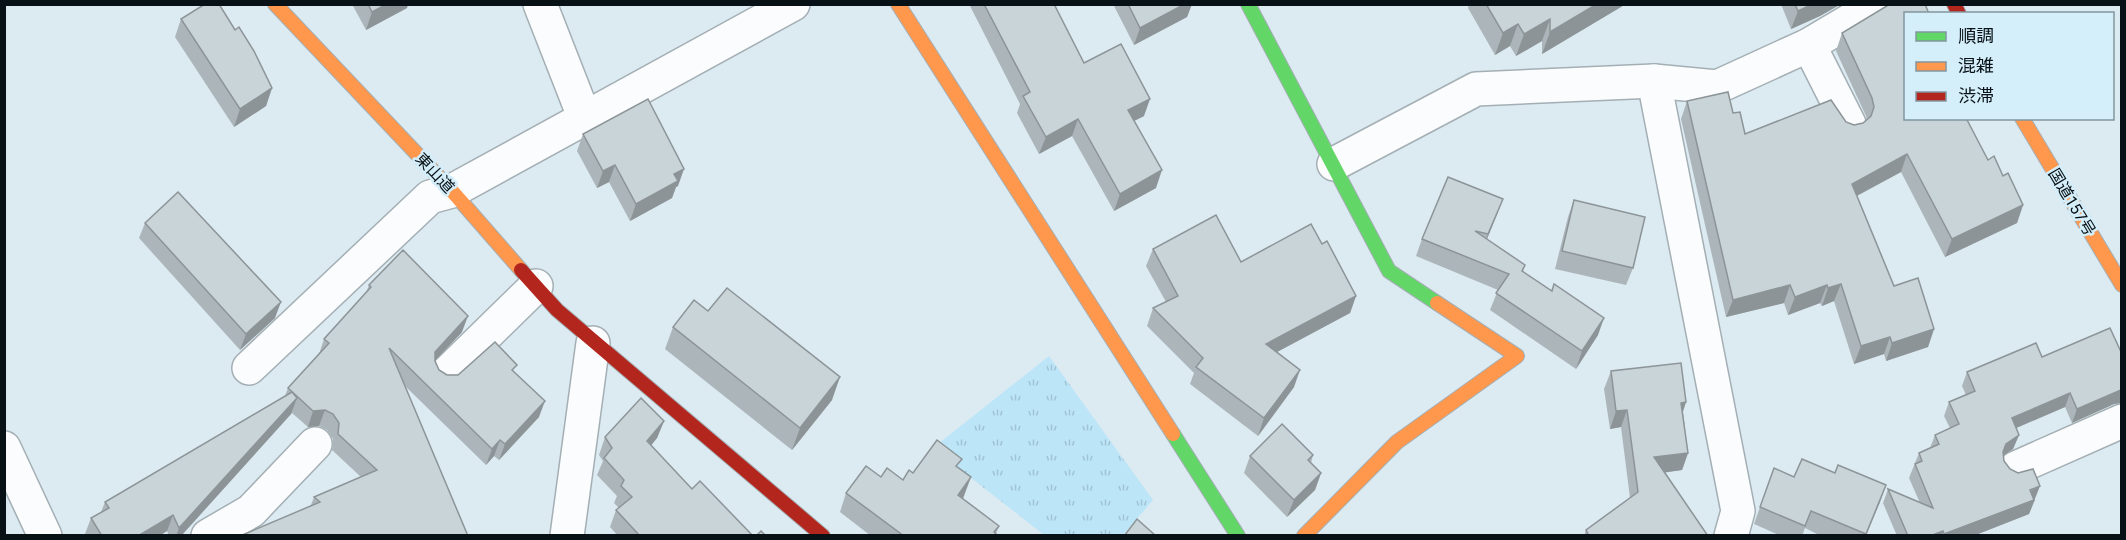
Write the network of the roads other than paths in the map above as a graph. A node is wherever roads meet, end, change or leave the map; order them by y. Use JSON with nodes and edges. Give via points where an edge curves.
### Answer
{"nodes":[{"id":1,"x":275,"y":4,"type":"edge"},
{"id":2,"x":540,"y":4,"type":"edge"},
{"id":3,"x":793,"y":4,"type":"edge"},
{"id":4,"x":898,"y":4,"type":"edge"},
{"id":5,"x":1248,"y":4,"type":"edge"},
{"id":6,"x":1878,"y":4,"type":"edge"},
{"id":7,"x":1809,"y":45,"type":"junction"},
{"id":8,"x":1654,"y":81,"type":"junction"},
{"id":9,"x":585,"y":119,"type":"junction"},
{"id":10,"x":2023,"y":120,"type":"edge"},
{"id":11,"x":1849,"y":123,"type":"edge"},
{"id":12,"x":1334,"y":164,"type":"junction"},
{"id":13,"x":452,"y":191,"type":"junction"},
{"id":14,"x":2121,"y":285,"type":"edge"},
{"id":15,"x":536,"y":286,"type":"junction"},
{"id":16,"x":593,"y":343,"type":"junction"},
{"id":17,"x":249,"y":368,"type":"dead end"},
{"id":18,"x":447,"y":373,"type":"edge"},
{"id":19,"x":2121,"y":421,"type":"edge"},
{"id":20,"x":315,"y":444,"type":"dead end"},
{"id":21,"x":4,"y":448,"type":"edge"},
{"id":22,"x":2016,"y":468,"type":"dead end"},
{"id":23,"x":45,"y":536,"type":"edge"},
{"id":24,"x":208,"y":536,"type":"edge"},
{"id":25,"x":567,"y":536,"type":"edge"},
{"id":26,"x":823,"y":536,"type":"edge"},
{"id":27,"x":1238,"y":536,"type":"edge"},
{"id":28,"x":1304,"y":536,"type":"edge"},
{"id":29,"x":1731,"y":536,"type":"edge"}],
"edges":[{"from":1,"to":13,"type":"main road","name":"東山道"},
{"from":2,"to":9,"type":"street"},
{"from":3,"to":9,"type":"street"},
{"from":4,"to":27,"type":"main road"},
{"from":5,"to":12,"type":"main road"},
{"from":6,"to":7,"type":"street"},
{"from":7,"to":8,"type":"street","via":[[1717,87]]},
{"from":7,"to":11,"type":"street"},
{"from":8,"to":12,"type":"street","via":[[1476,89]]},
{"from":8,"to":29,"type":"street","via":[[1738,511]]},
{"from":9,"to":13,"type":"street"},
{"from":10,"to":14,"type":"main road","name":"国道157号"},
{"from":12,"to":28,"type":"main road","via":[[1389,271],[1517,356],[1397,442]]},
{"from":13,"to":15,"type":"main road","name":"東山道"},
{"from":13,"to":17,"type":"street","via":[[430,197]]},
{"from":15,"to":16,"type":"main road","name":"東山道"},
{"from":15,"to":18,"type":"street"},
{"from":16,"to":25,"type":"street"},
{"from":16,"to":26,"type":"main road","name":"東山道"},
{"from":19,"to":22,"type":"street"},
{"from":20,"to":24,"type":"street","via":[[251,511]]},
{"from":21,"to":23,"type":"street"}]}
